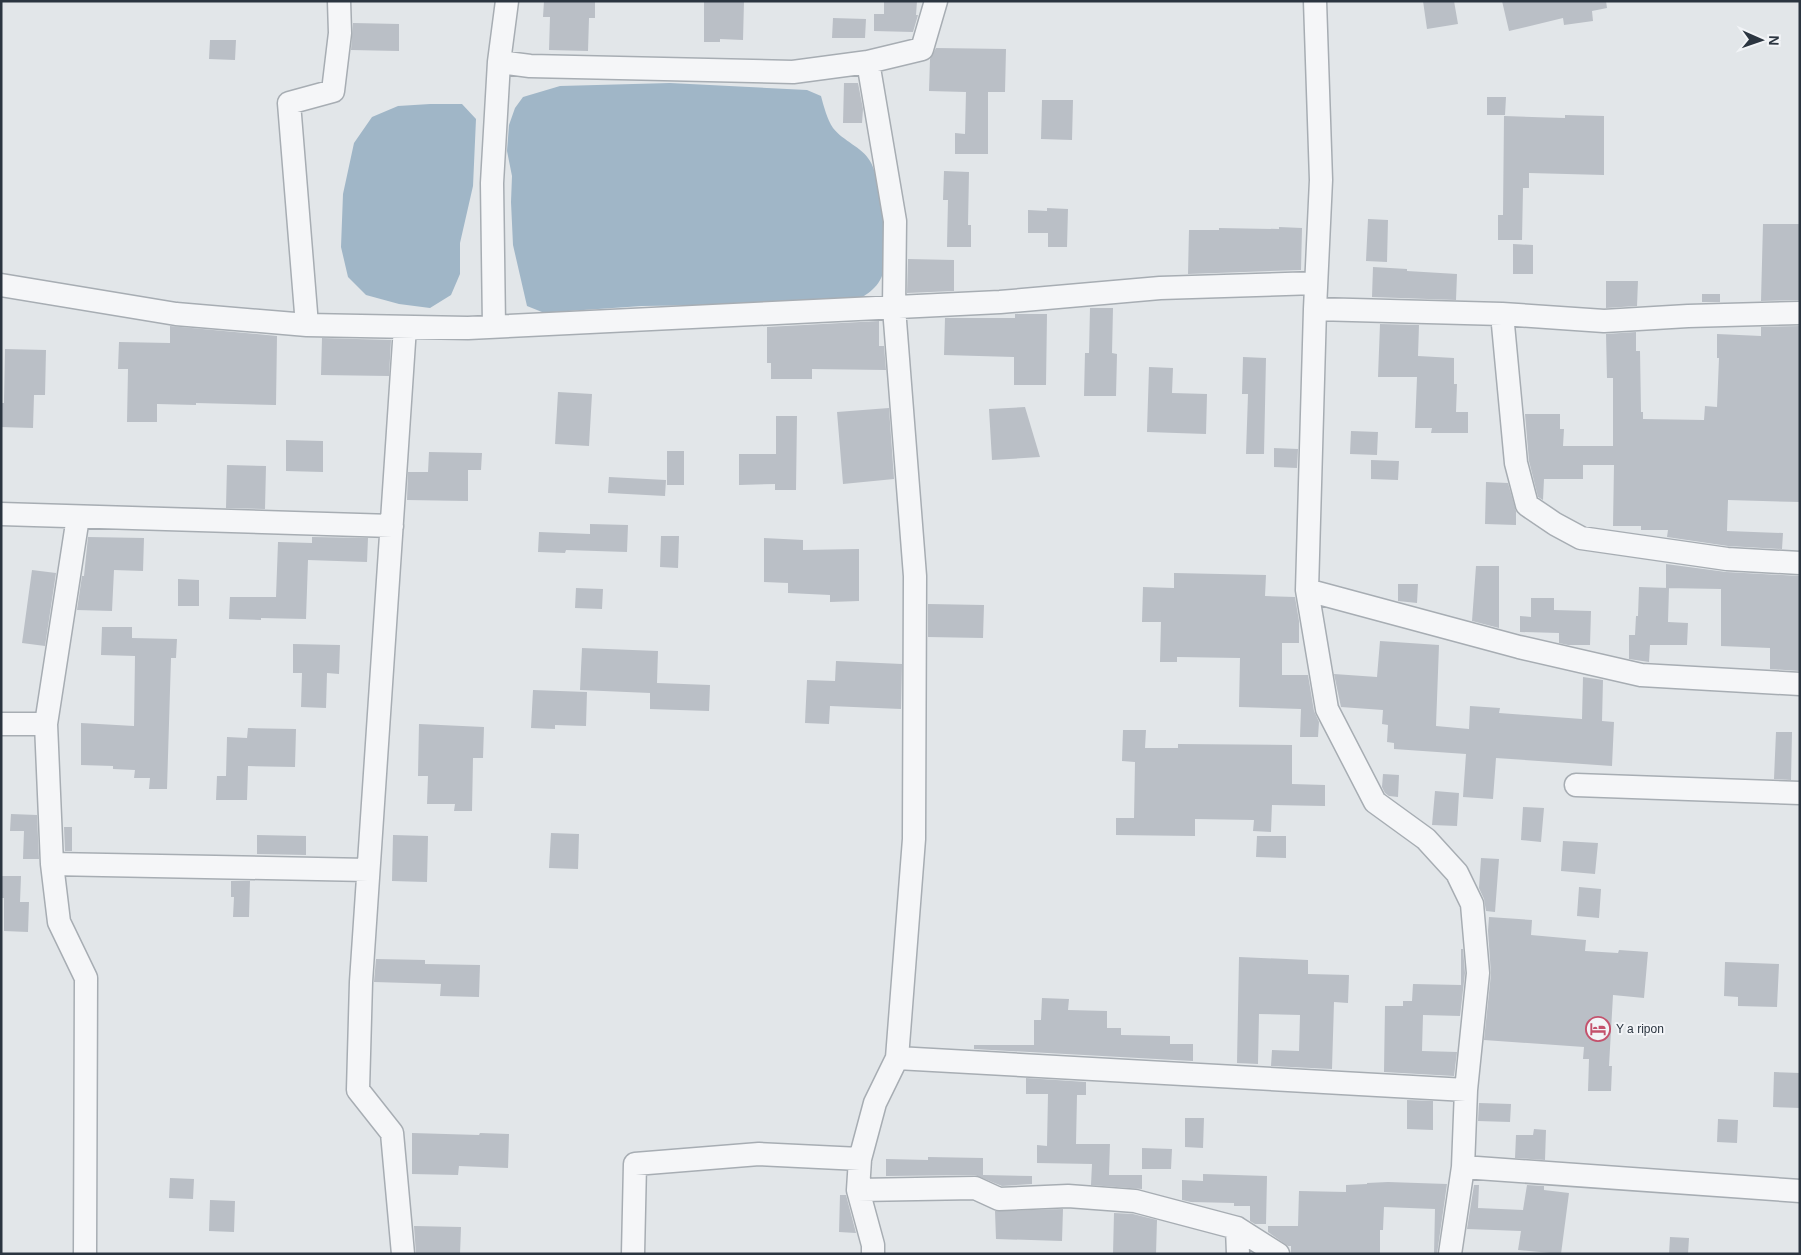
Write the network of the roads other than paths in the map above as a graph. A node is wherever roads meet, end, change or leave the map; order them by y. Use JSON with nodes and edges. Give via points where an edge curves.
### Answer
{"nodes":[{"id":1,"x":340,"y":1,"type":"edge"},
{"id":2,"x":507,"y":1,"type":"edge"},
{"id":3,"x":936,"y":1,"type":"edge"},
{"id":4,"x":1315,"y":1,"type":"edge"},
{"id":5,"x":499,"y":62,"type":"junction"},
{"id":6,"x":868,"y":62,"type":"junction"},
{"id":7,"x":1316,"y":283,"type":"junction"},
{"id":8,"x":1,"y":285,"type":"edge"},
{"id":9,"x":894,"y":308,"type":"junction"},
{"id":10,"x":1315,"y":309,"type":"junction"},
{"id":11,"x":1800,"y":313,"type":"edge"},
{"id":12,"x":1502,"y":314,"type":"junction"},
{"id":13,"x":307,"y":325,"type":"junction"},
{"id":14,"x":494,"y":326,"type":"junction"},
{"id":15,"x":405,"y":327,"type":"junction"},
{"id":16,"x":1,"y":514,"type":"edge"},
{"id":17,"x":78,"y":516,"type":"junction"},
{"id":18,"x":392,"y":526,"type":"junction"},
{"id":19,"x":1800,"y":563,"type":"edge"},
{"id":20,"x":1307,"y":590,"type":"junction"},
{"id":21,"x":1800,"y":684,"type":"edge"},
{"id":22,"x":1,"y":724,"type":"edge"},
{"id":23,"x":46,"y":724,"type":"junction"},
{"id":24,"x":1576,"y":785,"type":"dead end"},
{"id":25,"x":1800,"y":793,"type":"edge"},
{"id":26,"x":52,"y":864,"type":"junction"},
{"id":27,"x":368,"y":870,"type":"junction"},
{"id":28,"x":897,"y":1058,"type":"junction"},
{"id":29,"x":1466,"y":1090,"type":"junction"},
{"id":30,"x":860,"y":1159,"type":"junction"},
{"id":31,"x":1463,"y":1167,"type":"junction"},
{"id":32,"x":858,"y":1190,"type":"junction"},
{"id":33,"x":1800,"y":1191,"type":"edge"},
{"id":34,"x":1237,"y":1228,"type":"junction"},
{"id":35,"x":85,"y":1254,"type":"edge"},
{"id":36,"x":403,"y":1254,"type":"edge"},
{"id":37,"x":633,"y":1254,"type":"edge"},
{"id":38,"x":873,"y":1254,"type":"edge"},
{"id":39,"x":1238,"y":1254,"type":"edge"},
{"id":40,"x":1278,"y":1254,"type":"edge"},
{"id":41,"x":1450,"y":1254,"type":"edge"}],
"edges":[{"from":1,"to":13,"type":"street","via":[[340,34],[333,91],[289,103]]},
{"from":2,"to":5,"type":"street"},
{"from":3,"to":6,"type":"street","via":[[922,49]]},
{"from":4,"to":7,"type":"street","via":[[1321,180]]},
{"from":5,"to":6,"type":"street","via":[[530,66],[794,72]]},
{"from":5,"to":14,"type":"street","via":[[492,183]]},
{"from":6,"to":9,"type":"street","via":[[895,221]]},
{"from":7,"to":9,"type":"street","via":[[1160,288]]},
{"from":7,"to":10,"type":"street"},
{"from":8,"to":13,"type":"street","via":[[176,314]]},
{"from":9,"to":14,"type":"street"},
{"from":9,"to":28,"type":"street","via":[[915,576],[914,839]]},
{"from":10,"to":12,"type":"street"},
{"from":10,"to":20,"type":"street"},
{"from":11,"to":12,"type":"street","via":[[1604,321]]},
{"from":12,"to":19,"type":"street","via":[[1516,464],[1527,505],[1581,538],[1727,559]]},
{"from":13,"to":15,"type":"street"},
{"from":14,"to":15,"type":"street"},
{"from":15,"to":18,"type":"street"},
{"from":16,"to":17,"type":"street"},
{"from":17,"to":18,"type":"street"},
{"from":17,"to":23,"type":"street"},
{"from":18,"to":27,"type":"street"},
{"from":20,"to":21,"type":"street","via":[[1519,647],[1641,675]]},
{"from":20,"to":29,"type":"street","via":[[1327,710],[1375,802],[1426,839],[1457,872],[1472,904],[1478,973]]},
{"from":22,"to":23,"type":"street"},
{"from":23,"to":26,"type":"street"},
{"from":24,"to":25,"type":"street"},
{"from":26,"to":27,"type":"street"},
{"from":26,"to":35,"type":"street","via":[[59,922],[86,978]]},
{"from":27,"to":36,"type":"street","via":[[358,1090],[392,1133]]},
{"from":28,"to":29,"type":"street"},
{"from":28,"to":30,"type":"street","via":[[875,1103]]},
{"from":29,"to":31,"type":"street"},
{"from":30,"to":32,"type":"street"},
{"from":30,"to":37,"type":"street","via":[[759,1154],[635,1164]]},
{"from":31,"to":33,"type":"street"},
{"from":31,"to":41,"type":"street"},
{"from":32,"to":34,"type":"street","via":[[975,1188],[999,1199],[1068,1196],[1135,1201]]},
{"from":32,"to":38,"type":"street"},
{"from":34,"to":39,"type":"street"},
{"from":34,"to":40,"type":"street"}]}
